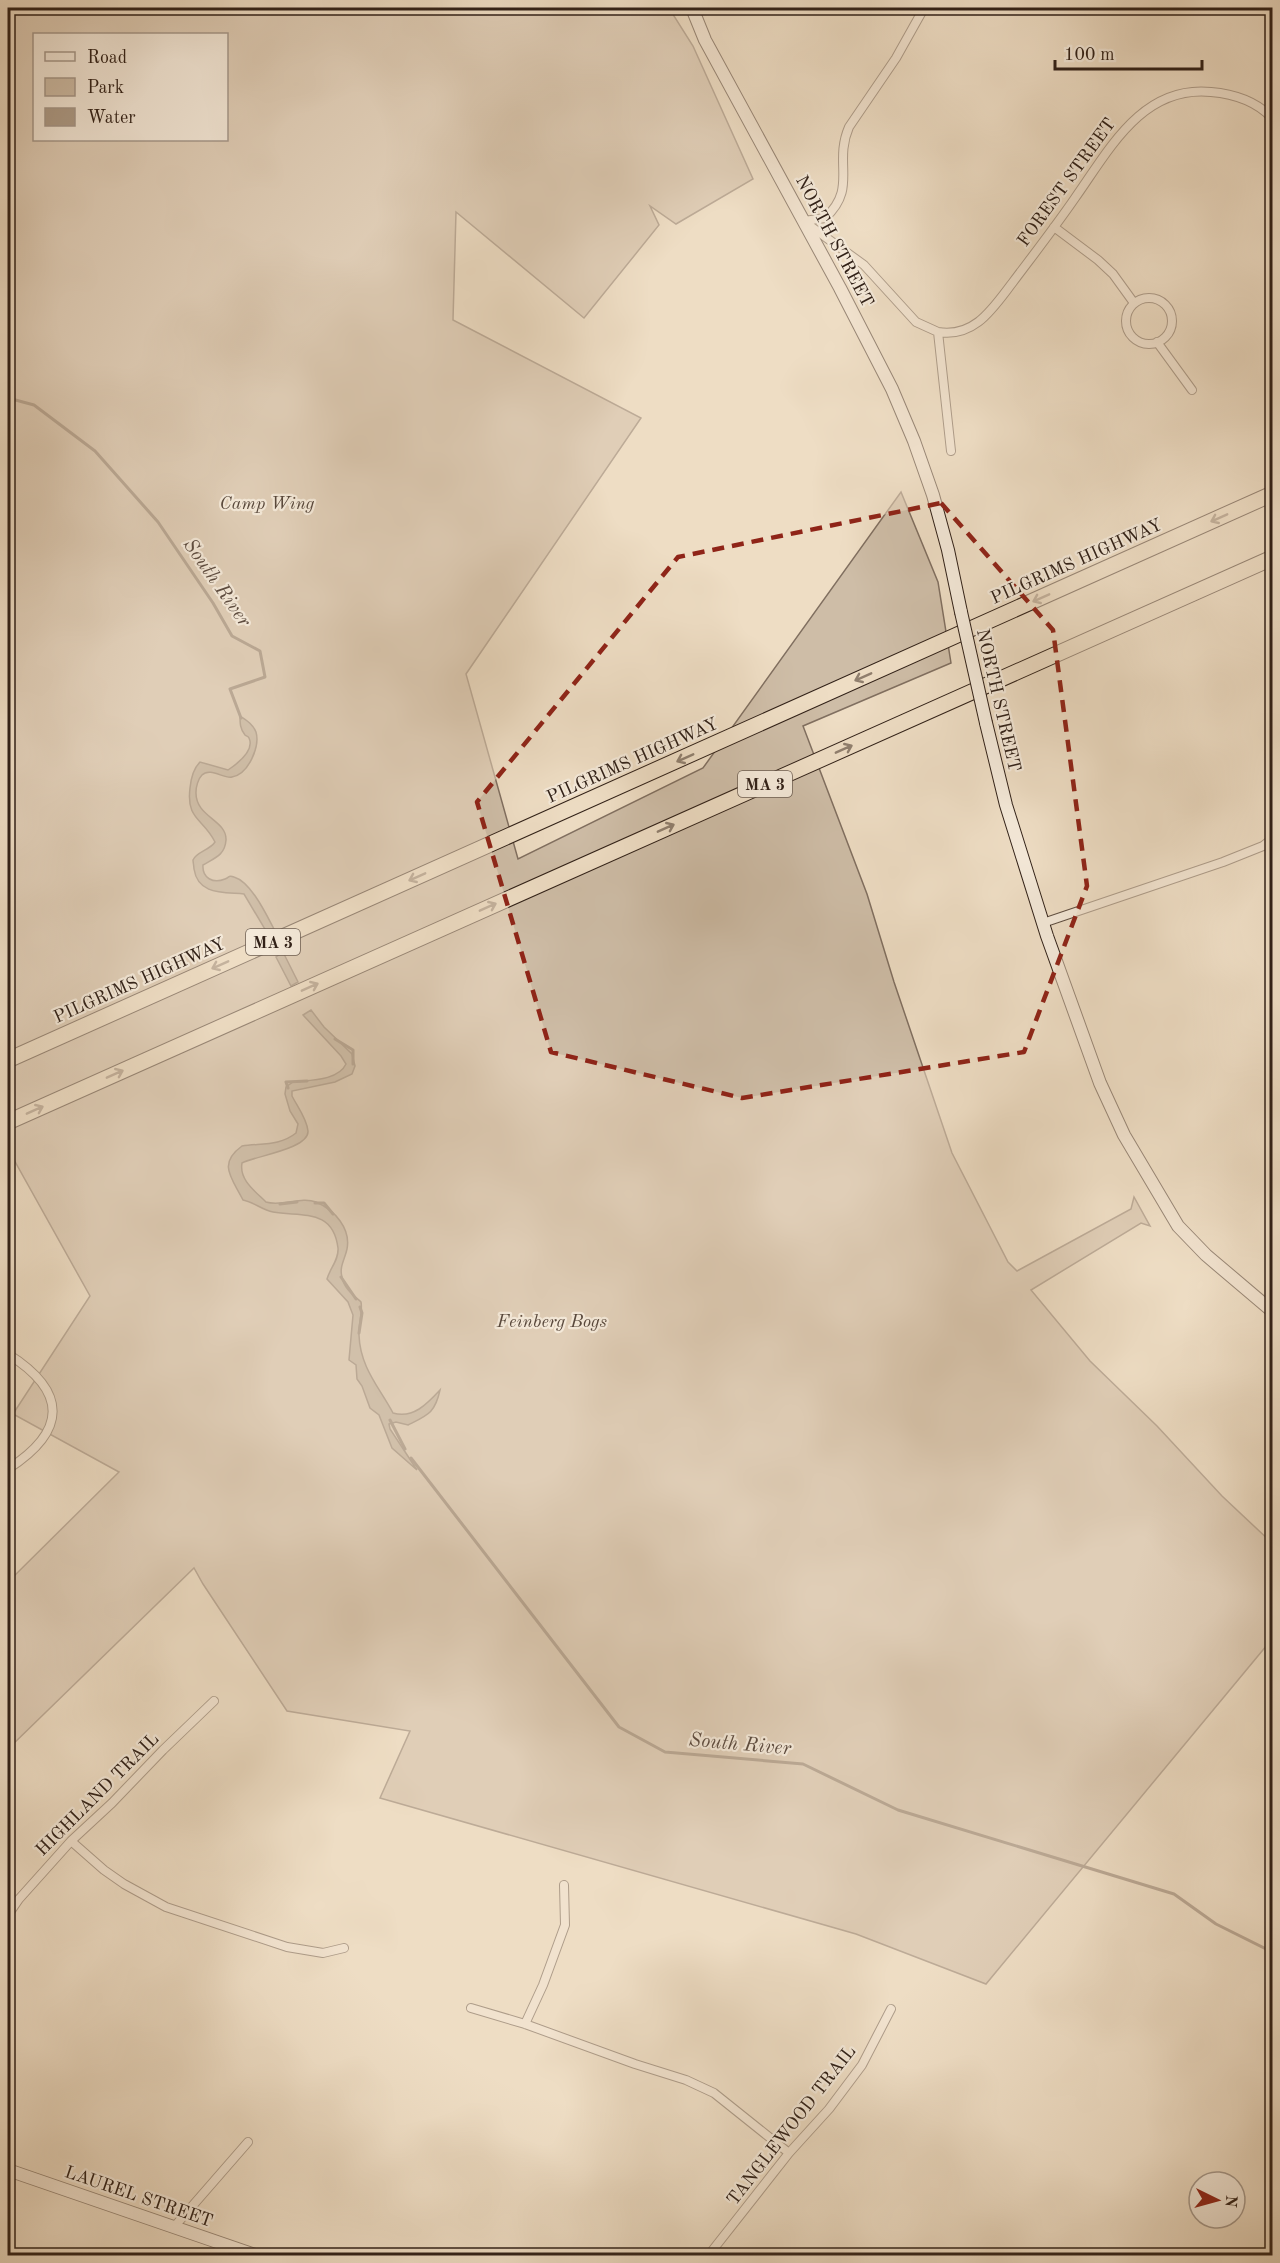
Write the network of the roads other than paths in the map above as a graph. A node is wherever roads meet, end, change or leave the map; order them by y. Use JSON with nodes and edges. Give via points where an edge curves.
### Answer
{"nodes":[{"id":1,"x":692,"y":8,"type":"edge"},
{"id":2,"x":924,"y":8,"type":"edge"},
{"id":3,"x":1272,"y":118,"type":"edge"},
{"id":4,"x":804,"y":221,"type":"junction"},
{"id":5,"x":1054,"y":227,"type":"junction"},
{"id":6,"x":1134,"y":303,"type":"junction"},
{"id":7,"x":938,"y":332,"type":"junction"},
{"id":8,"x":1157,"y":342,"type":"junction"},
{"id":9,"x":1192,"y":390,"type":"dead end"},
{"id":10,"x":951,"y":451,"type":"dead end"},
{"id":11,"x":1272,"y":494,"type":"edge"},
{"id":12,"x":1272,"y":558,"type":"edge"},
{"id":13,"x":1272,"y":839,"type":"edge"},
{"id":14,"x":1043,"y":923,"type":"junction"},
{"id":15,"x":8,"y":1060,"type":"edge"},
{"id":16,"x":8,"y":1122,"type":"edge"},
{"id":17,"x":1272,"y":1306,"type":"edge"},
{"id":18,"x":8,"y":1354,"type":"edge"},
{"id":19,"x":8,"y":1469,"type":"edge"},
{"id":20,"x":214,"y":1701,"type":"dead end"},
{"id":21,"x":71,"y":1841,"type":"junction"},
{"id":22,"x":564,"y":1885,"type":"dead end"},
{"id":23,"x":8,"y":1915,"type":"edge"},
{"id":24,"x":344,"y":1948,"type":"dead end"},
{"id":25,"x":471,"y":2008,"type":"dead end"},
{"id":26,"x":891,"y":2009,"type":"dead end"},
{"id":27,"x":525,"y":2024,"type":"junction"},
{"id":28,"x":248,"y":2142,"type":"dead end"},
{"id":29,"x":789,"y":2153,"type":"junction"},
{"id":30,"x":8,"y":2170,"type":"edge"},
{"id":31,"x":174,"y":2227,"type":"junction"},
{"id":32,"x":258,"y":2256,"type":"edge"},
{"id":33,"x":708,"y":2256,"type":"edge"}],
"edges":[{"from":1,"to":4,"type":"street","name":"NORTH STREET","via":[[705,40]]},
{"from":2,"to":4,"type":"street","via":[[845,137],[844,189],[837,205],[825,218]]},
{"from":3,"to":5,"type":"street","name":"FOREST STREET","via":[[1256,104],[1219,92],[1193,91],[1159,101],[1121,133]]},
{"from":4,"to":7,"type":"street","via":[[864,266],[916,322]]},
{"from":4,"to":14,"type":"street","name":"NORTH STREET","bridge":true,"via":[[882,368],[914,441],[943,532],[1006,805]]},
{"from":5,"to":6,"type":"street","via":[[1113,274]]},
{"from":5,"to":7,"type":"street","name":"FOREST STREET","via":[[984,318],[962,332]]},
{"from":6,"to":8,"type":"street","via":[[1126,315],[1127,329],[1143,343]]},
{"from":6,"to":8,"type":"street","via":[[1156,299],[1168,309],[1169,332]]},
{"from":7,"to":10,"type":"street"},
{"from":8,"to":9,"type":"street"},
{"from":11,"to":15,"type":"highway","name":"PILGRIMS HIGHWAY","number":"MA 3","one_way":true},
{"from":16,"to":12,"type":"highway","number":"MA 3","one_way":true},
{"from":13,"to":14,"type":"street","via":[[1223,861]]},
{"from":14,"to":17,"type":"street","name":"NORTH STREET","via":[[1108,1101],[1159,1197],[1196,1246]]},
{"from":18,"to":19,"type":"street","via":[[45,1389],[54,1418],[40,1444]]},
{"from":20,"to":21,"type":"street","name":"HIGHLAND TRAIL"},
{"from":21,"to":23,"type":"street","name":"HIGHLAND TRAIL"},
{"from":21,"to":24,"type":"street","via":[[124,1884],[166,1907],[287,1947],[323,1953]]},
{"from":22,"to":27,"type":"street","via":[[565,1925]]},
{"from":25,"to":27,"type":"street"},
{"from":26,"to":29,"type":"street","name":"TANGLEWOOD TRAIL","via":[[862,2065]]},
{"from":27,"to":29,"type":"street","via":[[714,2093]]},
{"from":28,"to":31,"type":"street"},
{"from":29,"to":33,"type":"street","name":"TANGLEWOOD TRAIL"},
{"from":30,"to":31,"type":"street","name":"LAUREL STREET"},
{"from":31,"to":32,"type":"street","name":"LAUREL STREET"}]}
